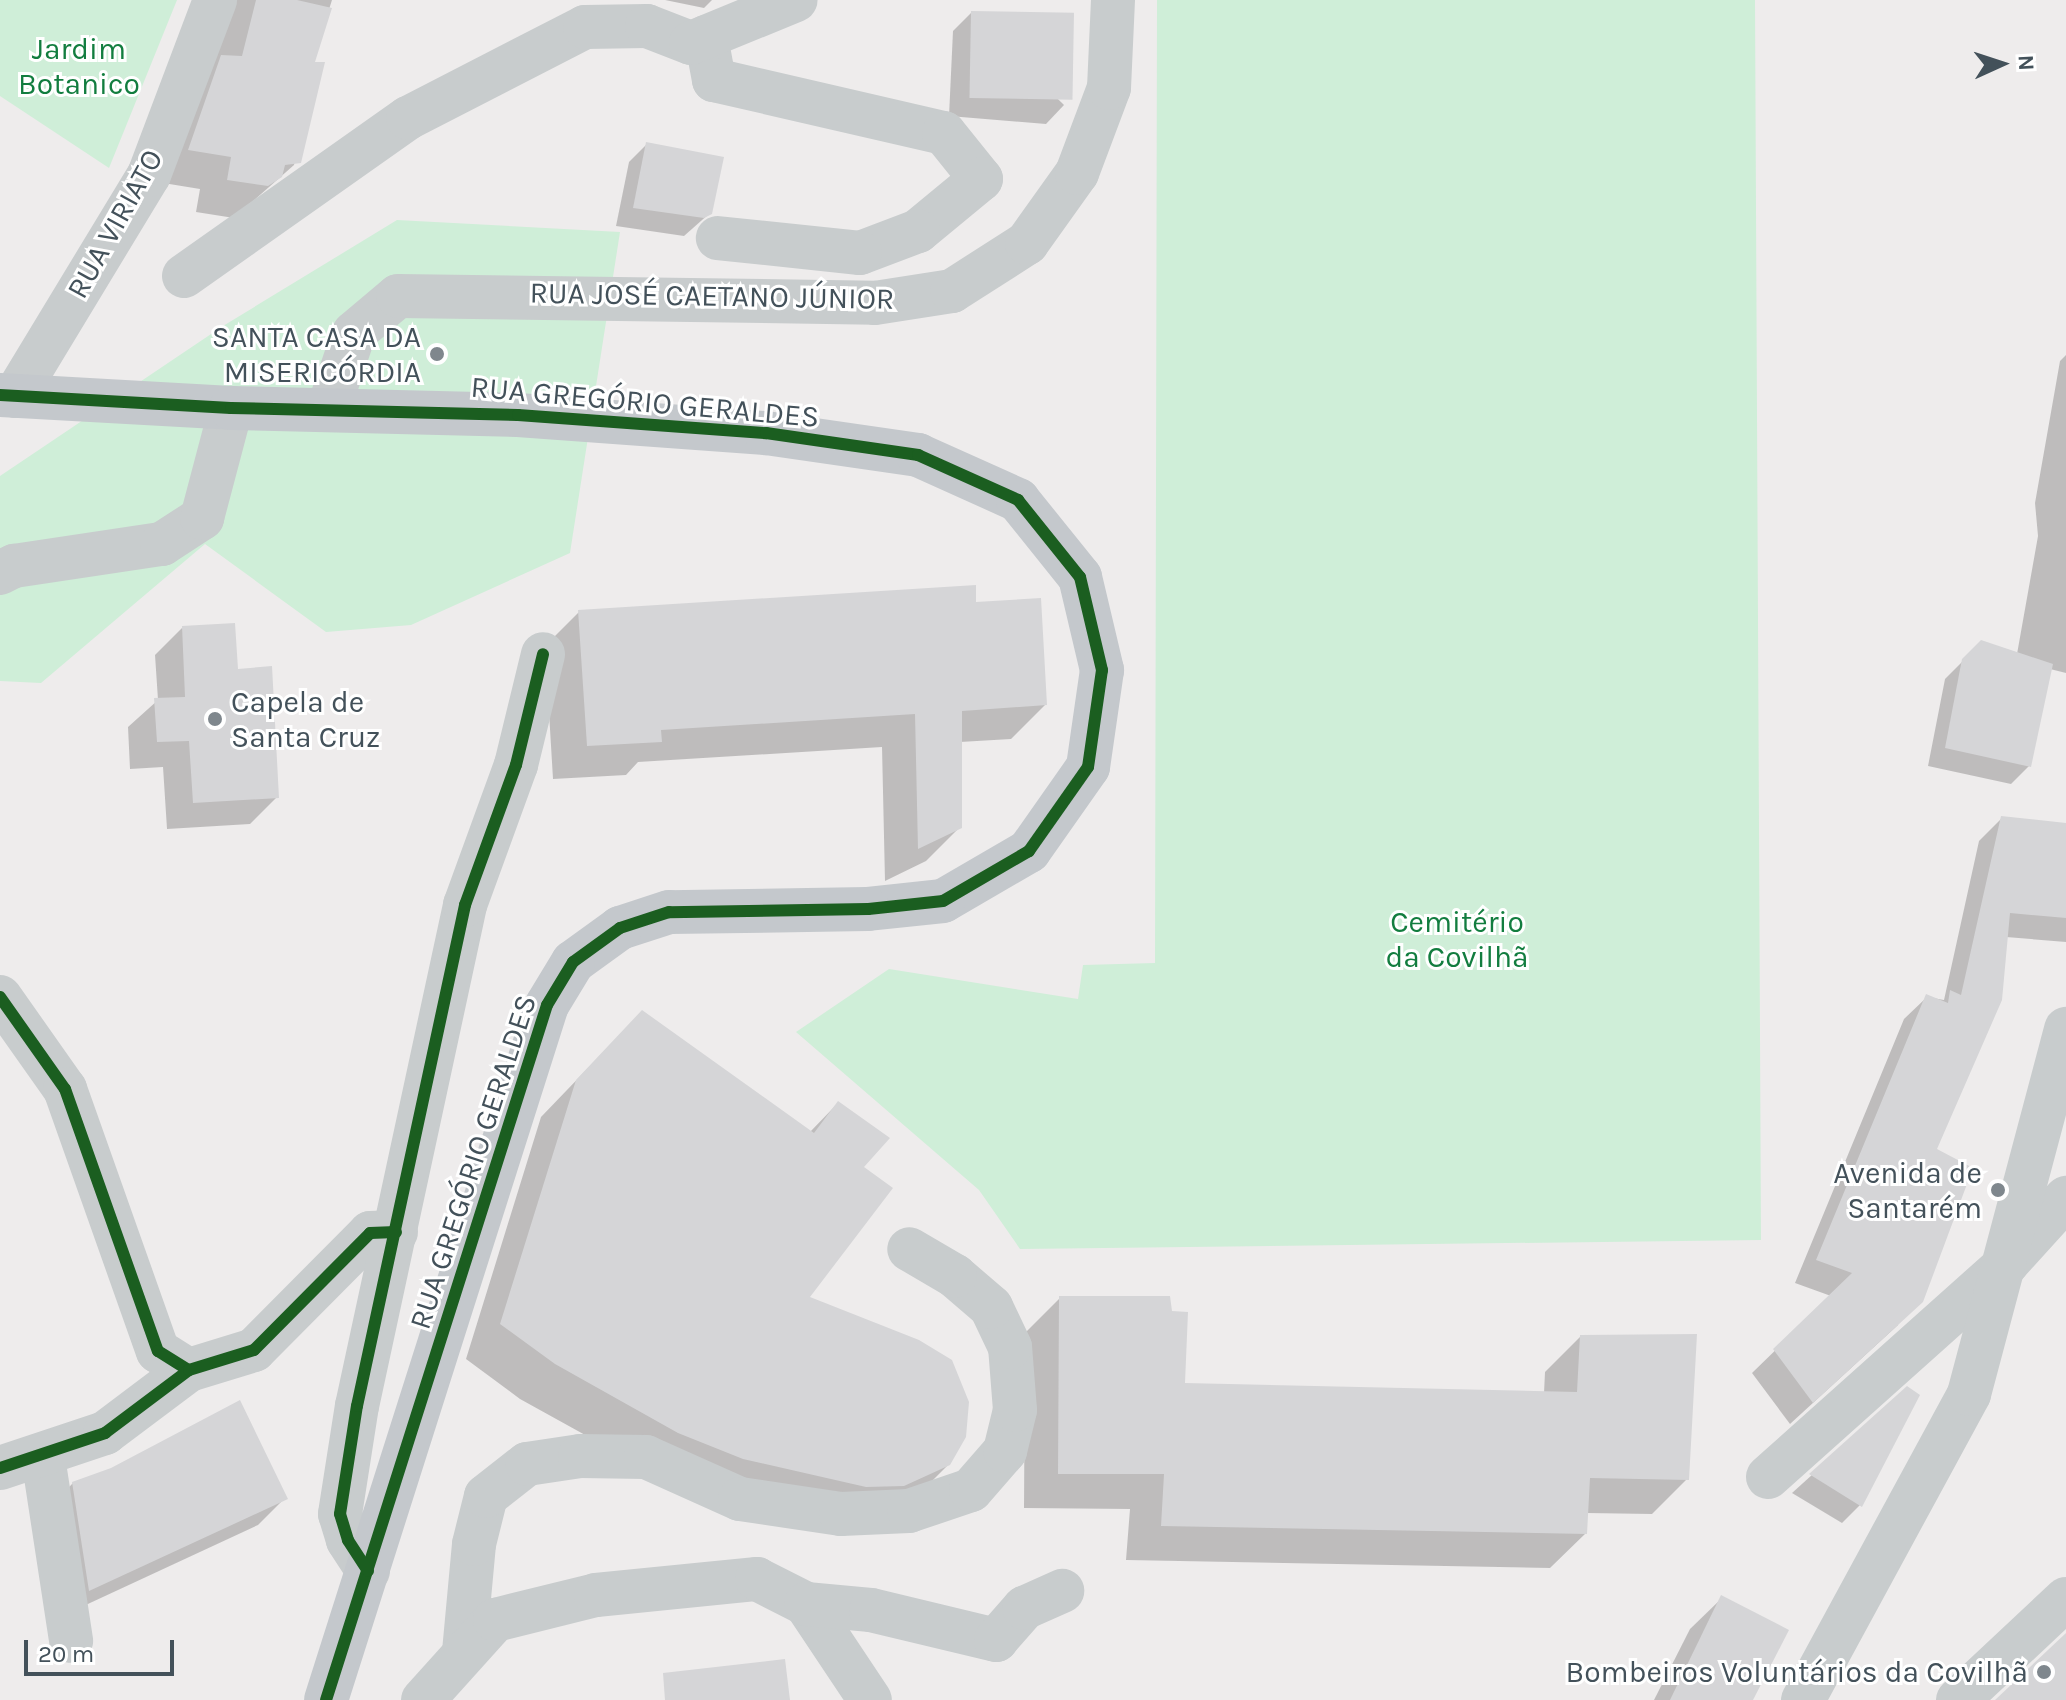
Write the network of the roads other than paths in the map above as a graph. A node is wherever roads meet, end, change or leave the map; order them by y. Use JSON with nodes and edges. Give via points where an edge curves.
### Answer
{"nodes":[{"id":1,"x":215,"y":0,"type":"edge"},
{"id":2,"x":796,"y":0,"type":"edge"},
{"id":3,"x":1111,"y":1,"type":"edge"},
{"id":4,"x":706,"y":37,"type":"junction"},
{"id":5,"x":718,"y":238,"type":"dead end"},
{"id":6,"x":184,"y":276,"type":"dead end"},
{"id":7,"x":8,"y":395,"type":"edge"},
{"id":8,"x":329,"y":407,"type":"junction"},
{"id":9,"x":231,"y":408,"type":"junction"},
{"id":10,"x":0,"y":573,"type":"edge"},
{"id":11,"x":543,"y":654,"type":"dead end"},
{"id":12,"x":0,"y":997,"type":"edge"},
{"id":13,"x":2066,"y":1029,"type":"edge"},
{"id":14,"x":2066,"y":1198,"type":"edge"},
{"id":15,"x":396,"y":1232,"type":"junction"},
{"id":16,"x":909,"y":1249,"type":"dead end"},
{"id":17,"x":2007,"y":1263,"type":"junction"},
{"id":18,"x":189,"y":1370,"type":"junction"},
{"id":19,"x":43,"y":1457,"type":"junction"},
{"id":20,"x":0,"y":1468,"type":"edge"},
{"id":21,"x":1768,"y":1477,"type":"dead end"},
{"id":22,"x":368,"y":1571,"type":"junction"},
{"id":23,"x":1062,"y":1591,"type":"dead end"},
{"id":24,"x":2066,"y":1599,"type":"edge"},
{"id":25,"x":806,"y":1604,"type":"junction"},
{"id":26,"x":71,"y":1641,"type":"dead end"},
{"id":27,"x":464,"y":1652,"type":"junction"},
{"id":28,"x":326,"y":1700,"type":"edge"},
{"id":29,"x":423,"y":1700,"type":"edge"},
{"id":30,"x":870,"y":1700,"type":"edge"},
{"id":31,"x":1803,"y":1700,"type":"edge"},
{"id":32,"x":1958,"y":1700,"type":"edge"}],
"edges":[{"from":1,"to":7,"type":"street","name":"RUA VIRIATO","via":[[149,175]]},
{"from":2,"to":4,"type":"street"},
{"from":3,"to":8,"type":"street","name":"RUA JOSÉ CAETANO JÚNIOR","via":[[1109,88],[1077,173],[1027,243],[952,291],[875,303],[398,296],[354,333]]},
{"from":4,"to":5,"type":"street","via":[[714,80],[944,133],[981,179],[918,231],[860,253]]},
{"from":4,"to":6,"type":"street","via":[[691,43],[647,26],[585,27],[408,118]]},
{"from":7,"to":9,"type":"main road","name":"RUA GREGÓRIO GERALDES"},
{"from":8,"to":9,"type":"main road","name":"RUA GREGÓRIO GERALDES"},
{"from":8,"to":22,"type":"main road","name":"RUA GREGÓRIO GERALDES","via":[[766,433],[918,455],[1018,500],[1080,577],[1102,670],[1088,767],[1029,851],[943,901],[868,909],[669,912],[620,928],[573,962],[547,1005]]},
{"from":9,"to":10,"type":"street","via":[[202,518],[162,544],[14,566]]},
{"from":11,"to":15,"type":"street","via":[[516,765],[465,905]]},
{"from":12,"to":18,"type":"street","via":[[65,1089],[158,1351]]},
{"from":13,"to":17,"type":"street"},
{"from":14,"to":17,"type":"street"},
{"from":15,"to":18,"type":"street","via":[[370,1233],[254,1350]]},
{"from":15,"to":22,"type":"street","via":[[357,1406],[340,1514],[348,1540]]},
{"from":16,"to":27,"type":"street","via":[[955,1276],[991,1307],[1010,1347],[1015,1410],[1005,1451],[971,1490],[909,1511],[841,1514],[740,1499],[646,1457],[580,1456],[527,1464],[486,1496],[474,1544]]},
{"from":17,"to":21,"type":"street"},
{"from":17,"to":31,"type":"street","via":[[1969,1394]]},
{"from":18,"to":19,"type":"street","via":[[105,1433]]},
{"from":19,"to":20,"type":"street"},
{"from":19,"to":26,"type":"street"},
{"from":22,"to":28,"type":"main road","name":"RUA GREGÓRIO GERALDES"},
{"from":23,"to":25,"type":"street","via":[[1024,1608],[996,1640],[871,1610]]},
{"from":24,"to":32,"type":"street"},
{"from":25,"to":27,"type":"street","via":[[757,1579],[596,1595],[495,1620]]},
{"from":25,"to":30,"type":"street"},
{"from":27,"to":29,"type":"street"}]}
